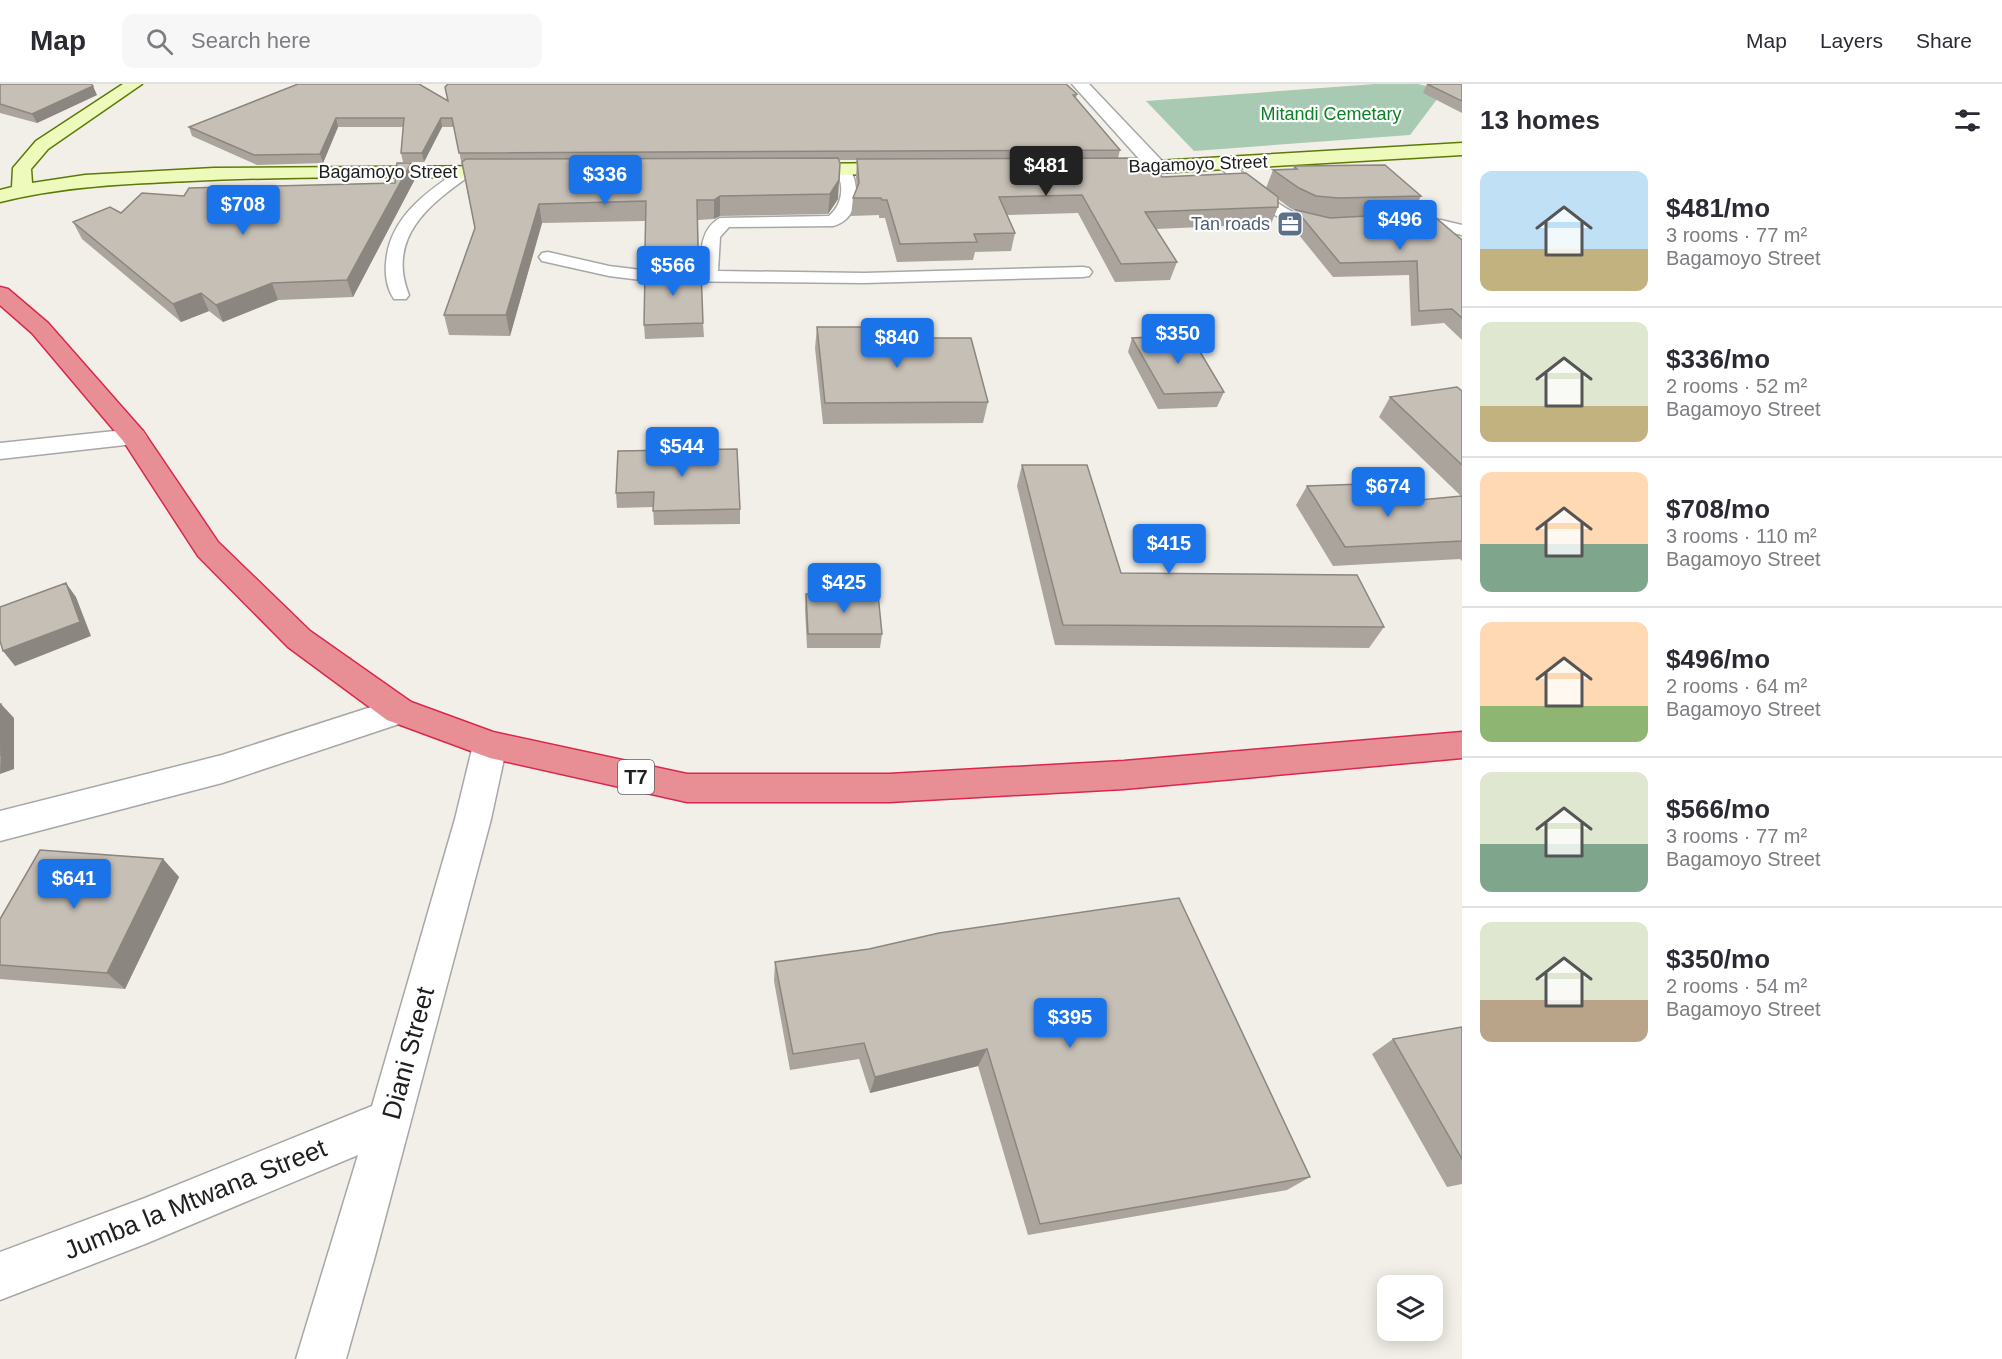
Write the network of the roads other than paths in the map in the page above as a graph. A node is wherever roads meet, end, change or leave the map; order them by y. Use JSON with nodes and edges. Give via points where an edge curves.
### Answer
{"nodes":[{"id":1,"x":134,"y":84,"type":"edge"},
{"id":2,"x":1080,"y":84,"type":"edge"},
{"id":3,"x":1459,"y":151,"type":"edge"},
{"id":4,"x":1225,"y":164,"type":"junction"},
{"id":5,"x":1157,"y":167,"type":"junction"},
{"id":6,"x":1087,"y":168,"type":"edge"},
{"id":7,"x":843,"y":169,"type":"junction"},
{"id":8,"x":925,"y":169,"type":"edge"},
{"id":9,"x":773,"y":170,"type":"edge"},
{"id":10,"x":466,"y":172,"type":"junction"},
{"id":11,"x":525,"y":172,"type":"edge"},
{"id":12,"x":22,"y":190,"type":"junction"},
{"id":13,"x":0,"y":196,"type":"edge"},
{"id":14,"x":1388,"y":222,"type":"edge"},
{"id":15,"x":1345,"y":224,"type":"edge"},
{"id":16,"x":1462,"y":230,"type":"edge"},
{"id":17,"x":548,"y":257,"type":"dead end"},
{"id":18,"x":1083,"y":272,"type":"dead end"},
{"id":19,"x":709,"y":276,"type":"junction"},
{"id":20,"x":0,"y":294,"type":"edge"},
{"id":21,"x":400,"y":295,"type":"dead end"},
{"id":22,"x":134,"y":437,"type":"junction"},
{"id":23,"x":0,"y":451,"type":"edge"},
{"id":24,"x":399,"y":711,"type":"junction"},
{"id":25,"x":490,"y":745,"type":"junction"},
{"id":26,"x":1462,"y":745,"type":"edge"},
{"id":27,"x":0,"y":826,"type":"edge"},
{"id":28,"x":390,"y":1120,"type":"junction"},
{"id":29,"x":0,"y":1276,"type":"edge"},
{"id":30,"x":321,"y":1359,"type":"edge"}],
"edges":[{"from":1,"to":12,"type":"main road","via":[[42,144],[22,168]]},
{"from":2,"to":5,"type":"street"},
{"from":3,"to":4,"type":"main road","name":"Bagamoyo Street"},
{"from":4,"to":5,"type":"main road","name":"Bagamoyo Street"},
{"from":4,"to":15,"type":"lane","via":[[1260,197],[1292,218],[1324,225]]},
{"from":5,"to":6,"type":"main road","name":"Bagamoyo Street"},
{"from":7,"to":8,"type":"main road"},
{"from":7,"to":9,"type":"main road"},
{"from":7,"to":19,"type":"lane","via":[[848,175],[849,200],[833,221],[718,225],[712,234]]},
{"from":10,"to":11,"type":"main road","name":"Bagamoyo Street"},
{"from":10,"to":12,"type":"main road","name":"Bagamoyo Street","via":[[203,174],[70,182]]},
{"from":10,"to":21,"type":"lane","via":[[421,206],[401,233],[394,256]]},
{"from":12,"to":13,"type":"main road","name":"Bagamoyo Street"},
{"from":14,"to":16,"type":"lane"},
{"from":17,"to":19,"type":"lane","via":[[649,276]]},
{"from":18,"to":19,"type":"lane","via":[[864,278]]},
{"from":20,"to":22,"type":"highway","number":"T7","via":[[40,328]]},
{"from":22,"to":23,"type":"street"},
{"from":22,"to":24,"type":"highway","number":"T7","via":[[208,549],[299,639]]},
{"from":24,"to":25,"type":"highway","number":"T7"},
{"from":24,"to":27,"type":"street","via":[[222,769]]},
{"from":25,"to":26,"type":"highway","number":"T7","via":[[687,789],[888,788],[1124,775]]},
{"from":25,"to":28,"type":"street","name":"Diani Street"},
{"from":28,"to":29,"type":"street","name":"Jumba la Mtwana Street"},
{"from":28,"to":30,"type":"street","name":"Diani Street"}]}
